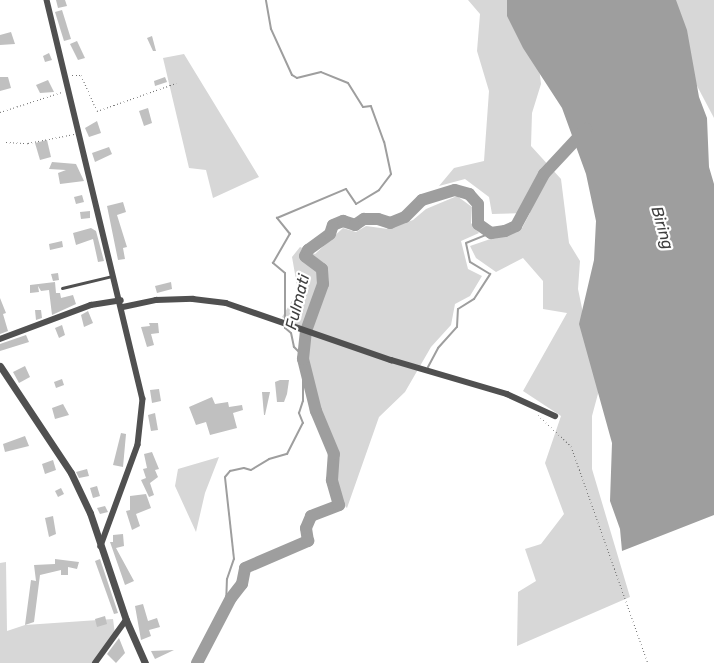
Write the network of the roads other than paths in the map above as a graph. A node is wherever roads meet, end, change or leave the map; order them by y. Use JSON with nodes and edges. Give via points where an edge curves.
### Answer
{"nodes":[{"id":1,"x":47,"y":0,"type":"edge"},
{"id":2,"x":112,"y":276,"type":"junction"},
{"id":3,"x":62,"y":288,"type":"dead end"},
{"id":4,"x":121,"y":300,"type":"junction"},
{"id":5,"x":123,"y":307,"type":"junction"},
{"id":6,"x":0,"y":339,"type":"edge"},
{"id":7,"x":0,"y":366,"type":"edge"},
{"id":8,"x":555,"y":416,"type":"dead end"},
{"id":9,"x":101,"y":546,"type":"junction"},
{"id":10,"x":126,"y":620,"type":"junction"},
{"id":11,"x":95,"y":663,"type":"edge"},
{"id":12,"x":145,"y":663,"type":"edge"}],
"edges":[{"from":1,"to":2,"type":"street"},
{"from":2,"to":3,"type":"lane"},
{"from":2,"to":4,"type":"street"},
{"from":4,"to":5,"type":"street"},
{"from":4,"to":6,"type":"street","via":[[91,305]]},
{"from":5,"to":8,"type":"street","via":[[156,300],[194,299],[226,303],[383,357],[507,394]]},
{"from":5,"to":9,"type":"street","via":[[143,399],[138,445]]},
{"from":7,"to":9,"type":"street","via":[[71,473]]},
{"from":9,"to":10,"type":"street"},
{"from":10,"to":11,"type":"street"},
{"from":10,"to":12,"type":"street"}]}
